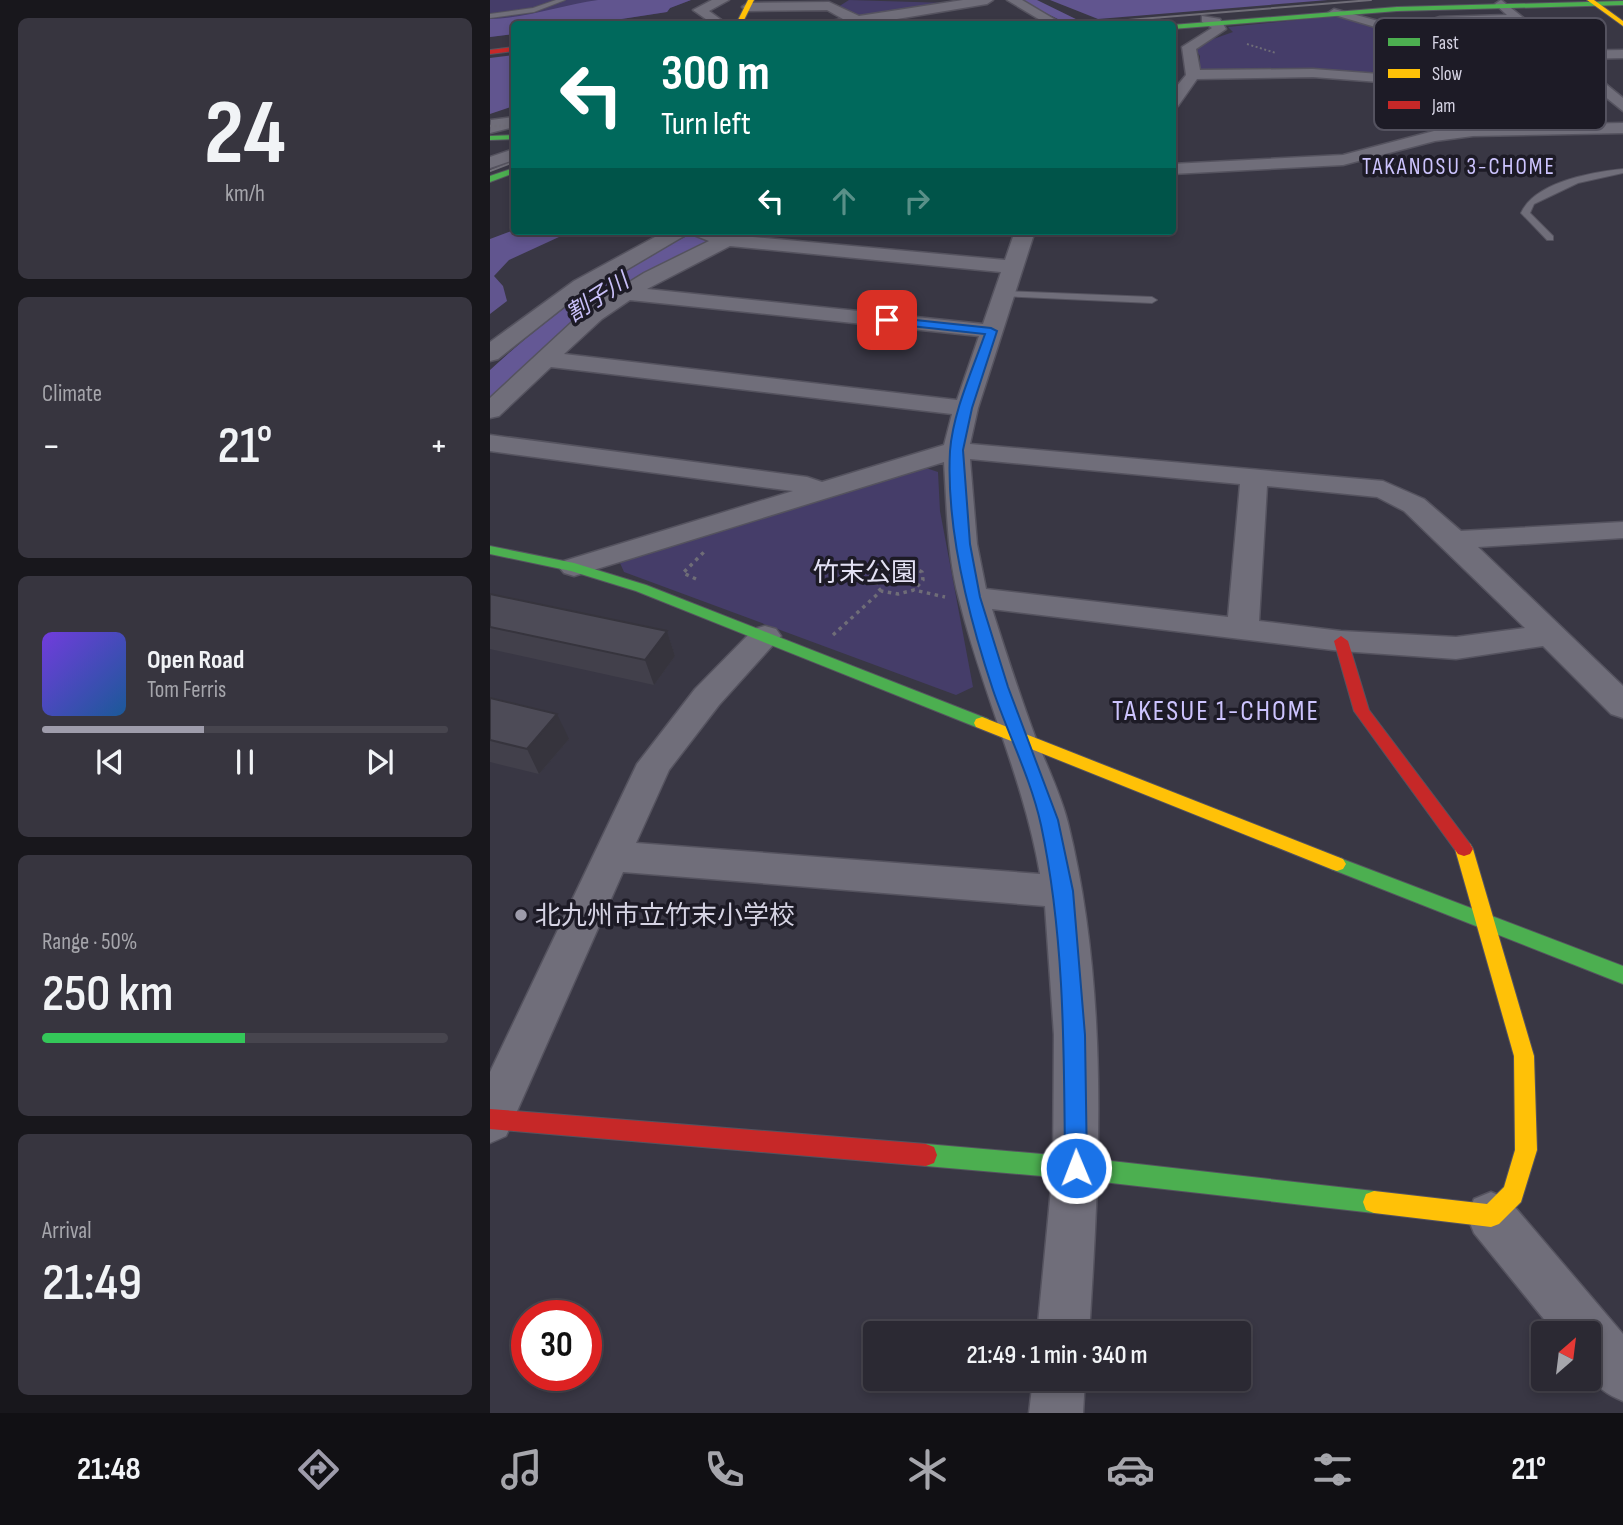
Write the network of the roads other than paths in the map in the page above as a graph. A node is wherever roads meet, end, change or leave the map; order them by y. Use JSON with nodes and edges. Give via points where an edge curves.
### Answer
{"nodes":[{"id":1,"x":562,"y":0,"type":"edge"},
{"id":2,"x":723,"y":0,"type":"edge"},
{"id":3,"x":842,"y":0,"type":"edge"},
{"id":4,"x":936,"y":0,"type":"edge"},
{"id":5,"x":987,"y":0,"type":"edge"},
{"id":6,"x":1013,"y":0,"type":"edge"},
{"id":7,"x":1496,"y":2,"type":"edge"},
{"id":8,"x":1592,"y":2,"type":"edge"},
{"id":9,"x":750,"y":3,"type":"edge"},
{"id":10,"x":1623,"y":3,"type":"edge"},
{"id":11,"x":963,"y":4,"type":"junction"},
{"id":12,"x":829,"y":6,"type":"junction"},
{"id":13,"x":1335,"y":13,"type":"junction"},
{"id":14,"x":490,"y":16,"type":"edge"},
{"id":15,"x":1518,"y":18,"type":"edge"},
{"id":16,"x":716,"y":21,"type":"edge"},
{"id":17,"x":740,"y":21,"type":"edge"},
{"id":18,"x":856,"y":21,"type":"edge"},
{"id":19,"x":871,"y":21,"type":"edge"},
{"id":20,"x":1050,"y":21,"type":"edge"},
{"id":21,"x":1176,"y":24,"type":"edge"},
{"id":22,"x":1213,"y":24,"type":"junction"},
{"id":23,"x":1374,"y":24,"type":"edge"},
{"id":24,"x":1623,"y":24,"type":"edge"},
{"id":25,"x":1176,"y":27,"type":"edge"},
{"id":26,"x":1176,"y":33,"type":"edge"},
{"id":27,"x":511,"y":49,"type":"edge"},
{"id":28,"x":490,"y":52,"type":"edge"},
{"id":29,"x":1193,"y":75,"type":"junction"},
{"id":30,"x":1374,"y":78,"type":"edge"},
{"id":31,"x":1606,"y":92,"type":"edge"},
{"id":32,"x":1176,"y":98,"type":"edge"},
{"id":33,"x":1623,"y":106,"type":"edge"},
{"id":34,"x":511,"y":125,"type":"edge"},
{"id":35,"x":490,"y":128,"type":"edge"},
{"id":36,"x":1509,"y":130,"type":"edge"},
{"id":37,"x":511,"y":137,"type":"edge"},
{"id":38,"x":490,"y":138,"type":"edge"},
{"id":39,"x":511,"y":146,"type":"edge"},
{"id":40,"x":490,"y":147,"type":"edge"},
{"id":41,"x":511,"y":155,"type":"edge"},
{"id":42,"x":490,"y":163,"type":"edge"},
{"id":43,"x":1176,"y":169,"type":"edge"},
{"id":44,"x":511,"y":171,"type":"edge"},
{"id":45,"x":1623,"y":171,"type":"edge"},
{"id":46,"x":490,"y":179,"type":"edge"},
{"id":47,"x":673,"y":235,"type":"edge"},
{"id":48,"x":1024,"y":235,"type":"edge"},
{"id":49,"x":731,"y":236,"type":"edge"},
{"id":50,"x":1550,"y":238,"type":"dead end"},
{"id":51,"x":1012,"y":267,"type":"junction"},
{"id":52,"x":625,"y":293,"type":"junction"},
{"id":53,"x":1004,"y":294,"type":"junction"},
{"id":54,"x":1152,"y":300,"type":"dead end"},
{"id":55,"x":991,"y":331,"type":"junction"},
{"id":56,"x":490,"y":354,"type":"edge"},
{"id":57,"x":544,"y":359,"type":"junction"},
{"id":58,"x":966,"y":408,"type":"junction"},
{"id":59,"x":490,"y":411,"type":"edge"},
{"id":60,"x":490,"y":443,"type":"edge"},
{"id":61,"x":957,"y":450,"type":"junction"},
{"id":62,"x":1254,"y":477,"type":"junction"},
{"id":63,"x":817,"y":490,"type":"junction"},
{"id":64,"x":1623,"y":530,"type":"edge"},
{"id":65,"x":1454,"y":540,"type":"junction"},
{"id":66,"x":490,"y":550,"type":"edge"},
{"id":67,"x":574,"y":567,"type":"junction"},
{"id":68,"x":973,"y":597,"type":"junction"},
{"id":69,"x":1242,"y":628,"type":"junction"},
{"id":70,"x":1552,"y":634,"type":"junction"},
{"id":71,"x":765,"y":636,"type":"junction"},
{"id":72,"x":1341,"y":641,"type":"junction"},
{"id":73,"x":1623,"y":706,"type":"edge"},
{"id":74,"x":1019,"y":738,"type":"junction"},
{"id":75,"x":610,"y":856,"type":"junction"},
{"id":76,"x":1063,"y":891,"type":"junction"},
{"id":77,"x":1482,"y":922,"type":"junction"},
{"id":78,"x":1623,"y":975,"type":"edge"},
{"id":79,"x":490,"y":1120,"type":"edge"},
{"id":80,"x":1076,"y":1168,"type":"junction"},
{"id":81,"x":1492,"y":1216,"type":"junction"},
{"id":82,"x":1064,"y":1321,"type":"edge"},
{"id":83,"x":1578,"y":1321,"type":"edge"},
{"id":84,"x":1601,"y":1348,"type":"edge"},
{"id":85,"x":1623,"y":1375,"type":"edge"},
{"id":86,"x":1058,"y":1391,"type":"edge"},
{"id":87,"x":1056,"y":1413,"type":"edge"}],
"edges":[{"from":1,"to":14,"type":"lane","via":[[534,10]]},
{"from":2,"to":16,"type":"street","via":[[699,10]]},
{"from":3,"to":12,"type":"street"},
{"from":4,"to":11,"type":"street"},
{"from":5,"to":11,"type":"street"},
{"from":6,"to":20,"type":"street"},
{"from":7,"to":8,"type":"street"},
{"from":7,"to":13,"type":"street"},
{"from":7,"to":15,"type":"street"},
{"from":7,"to":22,"type":"street"},
{"from":8,"to":10,"type":"street"},
{"from":8,"to":24,"type":"street"},
{"from":9,"to":12,"type":"street"},
{"from":9,"to":17,"type":"street"},
{"from":11,"to":19,"type":"street"},
{"from":12,"to":18,"type":"street"},
{"from":13,"to":22,"type":"street"},
{"from":13,"to":23,"type":"street"},
{"from":21,"to":22,"type":"street"},
{"from":22,"to":25,"type":"street"},
{"from":22,"to":26,"type":"street"},
{"from":22,"to":29,"type":"street","via":[[1189,47]]},
{"from":27,"to":28,"type":"street"},
{"from":29,"to":30,"type":"street","via":[[1313,73]]},
{"from":29,"to":32,"type":"street"},
{"from":31,"to":33,"type":"street"},
{"from":34,"to":35,"type":"street","via":[[497,123]]},
{"from":36,"to":43,"type":"street","via":[[1434,136],[1343,160]]},
{"from":37,"to":38,"type":"street"},
{"from":39,"to":40,"type":"street"},
{"from":41,"to":42,"type":"street"},
{"from":44,"to":46,"type":"street"},
{"from":45,"to":50,"type":"lane","via":[[1595,173],[1530,202],[1525,213]]},
{"from":47,"to":56,"type":"street","via":[[577,288]]},
{"from":48,"to":51,"type":"street"},
{"from":49,"to":51,"type":"street"},
{"from":49,"to":52,"type":"street"},
{"from":51,"to":53,"type":"street"},
{"from":52,"to":55,"type":"street"},
{"from":52,"to":57,"type":"street"},
{"from":53,"to":54,"type":"lane"},
{"from":53,"to":55,"type":"street"},
{"from":55,"to":58,"type":"street"},
{"from":57,"to":58,"type":"street"},
{"from":57,"to":59,"type":"street"},
{"from":58,"to":61,"type":"street"},
{"from":60,"to":63,"type":"street","via":[[807,485]]},
{"from":61,"to":62,"type":"street"},
{"from":61,"to":63,"type":"street"},
{"from":61,"to":68,"type":"street","via":[[963,544]]},
{"from":62,"to":65,"type":"street","via":[[1383,489],[1414,505]]},
{"from":62,"to":69,"type":"street"},
{"from":63,"to":67,"type":"street"},
{"from":64,"to":65,"type":"street"},
{"from":65,"to":70,"type":"street"},
{"from":66,"to":67,"type":"street"},
{"from":67,"to":71,"type":"street"},
{"from":68,"to":69,"type":"street"},
{"from":68,"to":74,"type":"street"},
{"from":69,"to":72,"type":"street"},
{"from":70,"to":72,"type":"street","via":[[1457,648]]},
{"from":70,"to":73,"type":"street"},
{"from":71,"to":74,"type":"street"},
{"from":71,"to":75,"type":"street","via":[[707,697],[654,764]]},
{"from":72,"to":77,"type":"street","via":[[1362,712],[1468,854]]},
{"from":74,"to":76,"type":"street","via":[[1049,820]]},
{"from":74,"to":77,"type":"street"},
{"from":75,"to":76,"type":"street"},
{"from":75,"to":79,"type":"street"},
{"from":76,"to":80,"type":"street","via":[[1075,1035]]},
{"from":77,"to":78,"type":"street"},
{"from":77,"to":81,"type":"street","via":[[1524,1056],[1526,1150],[1513,1195]]},
{"from":79,"to":80,"type":"street"},
{"from":80,"to":81,"type":"street"},
{"from":80,"to":82,"type":"street"},
{"from":81,"to":83,"type":"street"},
{"from":84,"to":85,"type":"street"},
{"from":86,"to":87,"type":"street"}]}
